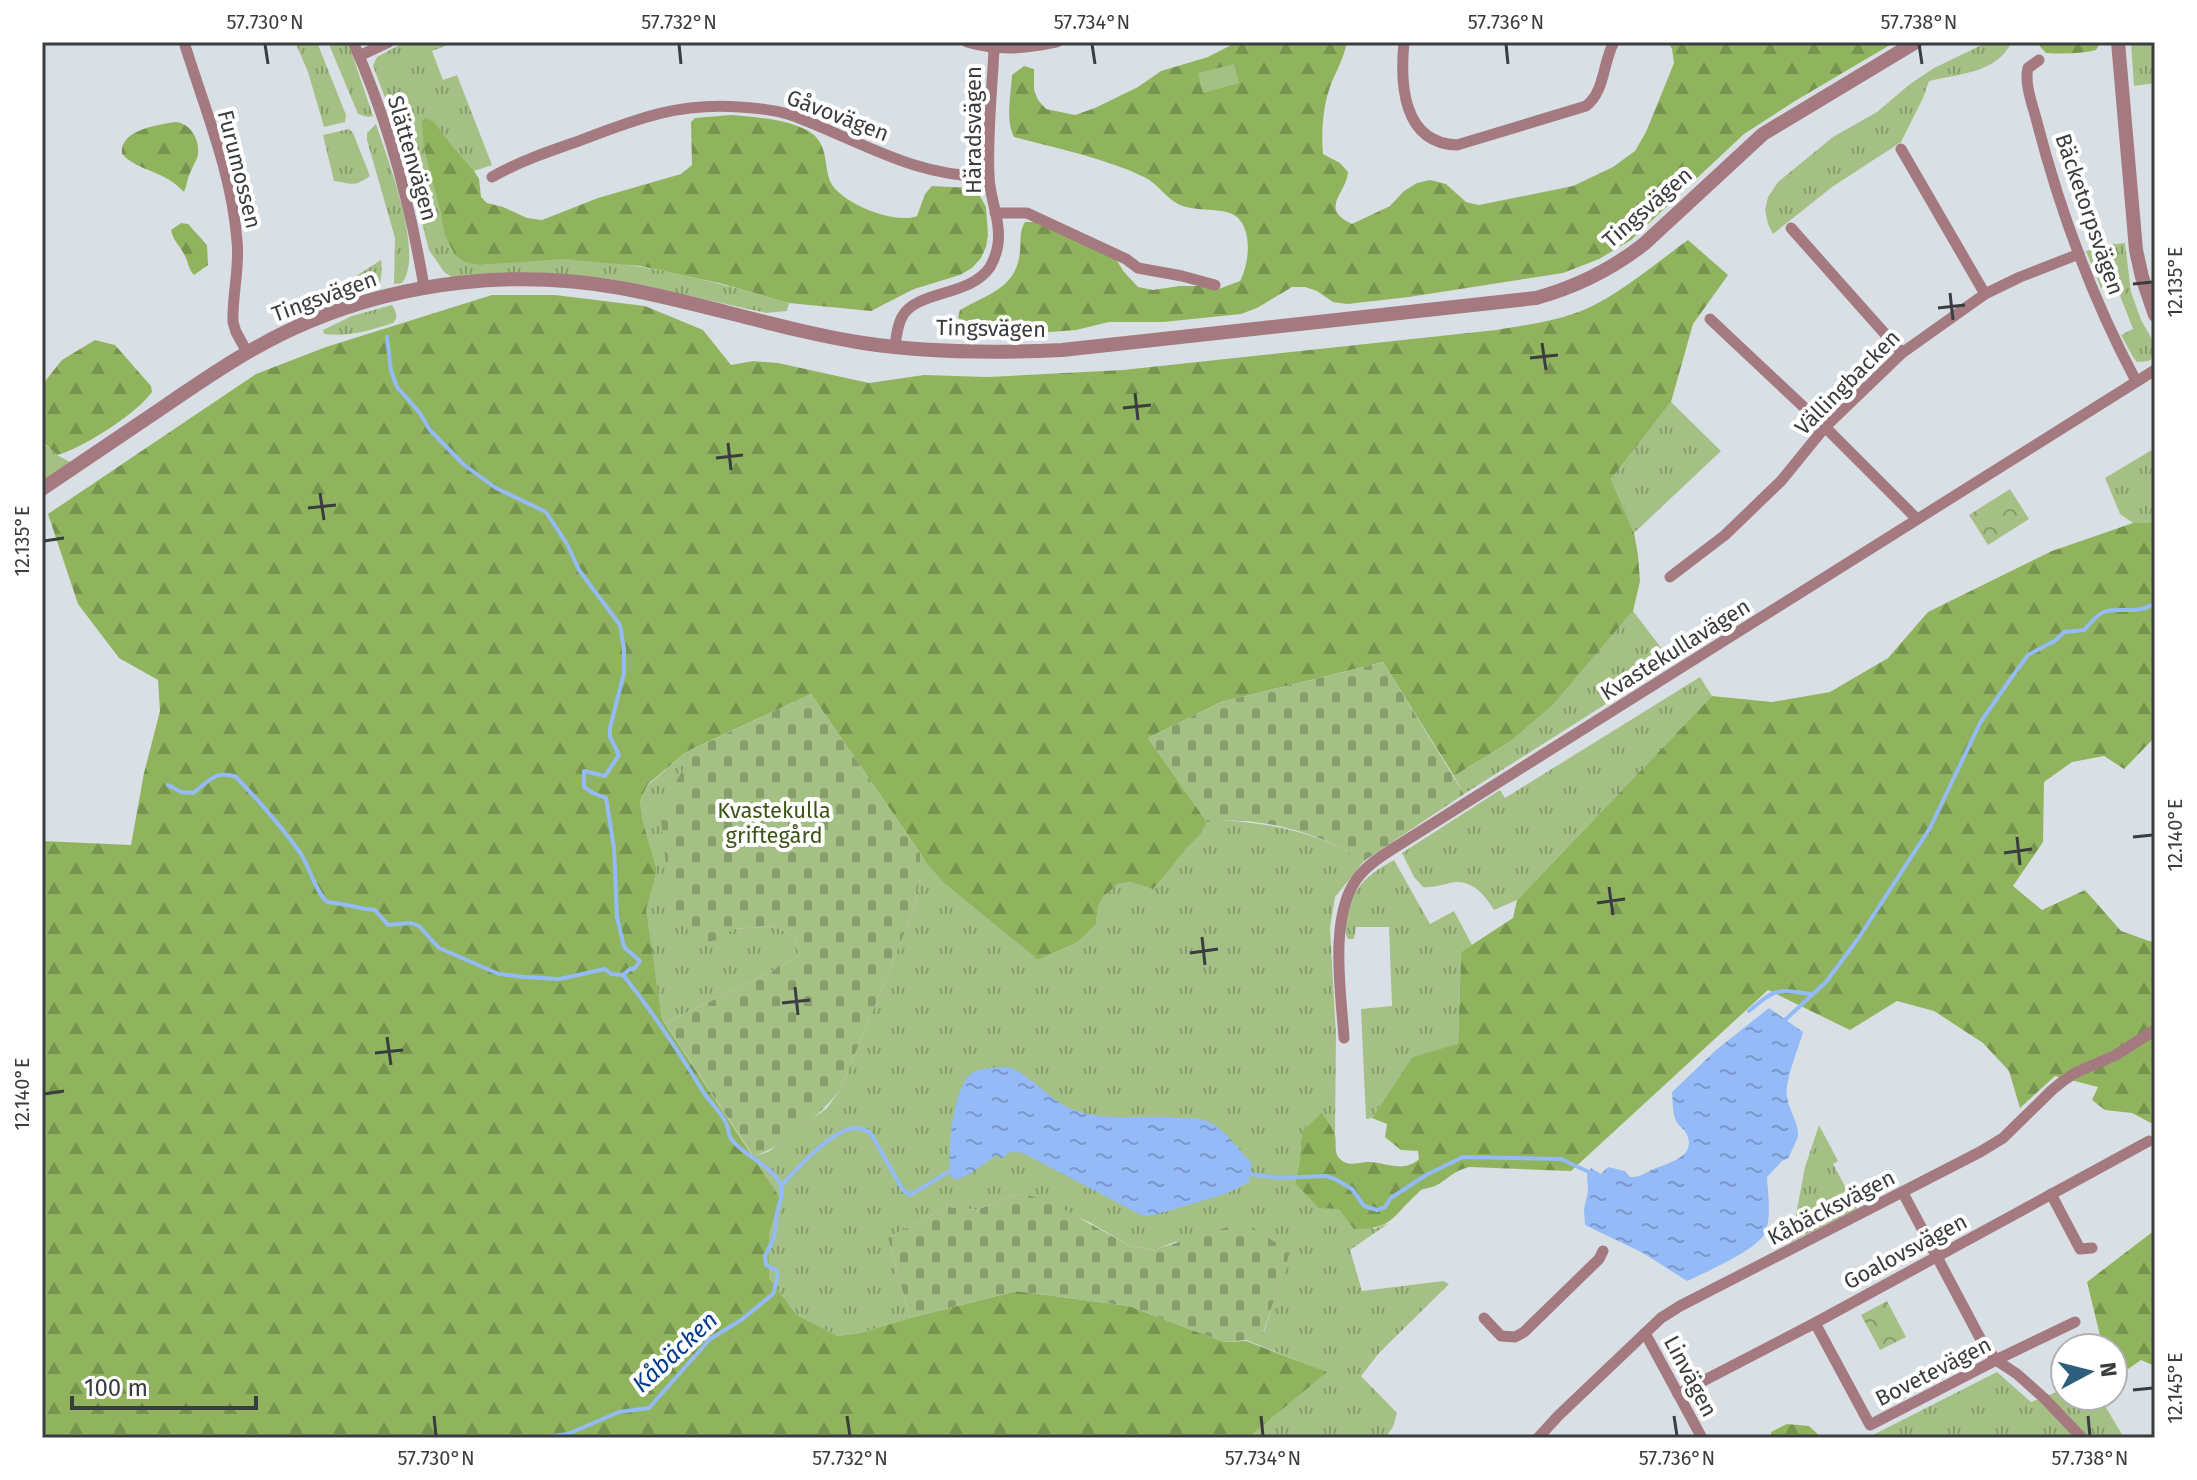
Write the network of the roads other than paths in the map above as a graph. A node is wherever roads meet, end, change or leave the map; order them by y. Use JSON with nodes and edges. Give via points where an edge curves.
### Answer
{"nodes":[{"id":1,"x":184,"y":42,"type":"edge"},
{"id":2,"x":353,"y":42,"type":"edge"},
{"id":3,"x":389,"y":42,"type":"edge"},
{"id":4,"x":967,"y":42,"type":"edge"},
{"id":5,"x":1057,"y":42,"type":"edge"},
{"id":6,"x":1404,"y":42,"type":"edge"},
{"id":7,"x":1614,"y":42,"type":"edge"},
{"id":8,"x":1916,"y":42,"type":"edge"},
{"id":9,"x":2118,"y":42,"type":"edge"},
{"id":10,"x":994,"y":49,"type":"junction"},
{"id":11,"x":359,"y":56,"type":"junction"},
{"id":12,"x":2039,"y":60,"type":"dead end"},
{"id":13,"x":1901,"y":149,"type":"dead end"},
{"id":14,"x":989,"y":176,"type":"junction"},
{"id":15,"x":492,"y":177,"type":"dead end"},
{"id":16,"x":995,"y":213,"type":"junction"},
{"id":17,"x":1791,"y":228,"type":"dead end"},
{"id":18,"x":2079,"y":254,"type":"junction"},
{"id":19,"x":1215,"y":285,"type":"dead end"},
{"id":20,"x":424,"y":287,"type":"junction"},
{"id":21,"x":1985,"y":294,"type":"junction"},
{"id":22,"x":2155,"y":315,"type":"edge"},
{"id":23,"x":1710,"y":319,"type":"dead end"},
{"id":24,"x":895,"y":347,"type":"junction"},
{"id":25,"x":247,"y":352,"type":"junction"},
{"id":26,"x":1902,"y":353,"type":"junction"},
{"id":27,"x":2155,"y":370,"type":"edge"},
{"id":28,"x":2136,"y":381,"type":"junction"},
{"id":29,"x":1825,"y":427,"type":"junction"},
{"id":30,"x":42,"y":489,"type":"edge"},
{"id":31,"x":1917,"y":519,"type":"junction"},
{"id":32,"x":1670,"y":577,"type":"dead end"},
{"id":33,"x":2155,"y":1030,"type":"edge"},
{"id":34,"x":1344,"y":1038,"type":"dead end"},
{"id":35,"x":2149,"y":1141,"type":"dead end"},
{"id":36,"x":1903,"y":1193,"type":"junction"},
{"id":37,"x":2051,"y":1194,"type":"junction"},
{"id":38,"x":2092,"y":1248,"type":"dead end"},
{"id":39,"x":1603,"y":1251,"type":"dead end"},
{"id":40,"x":1935,"y":1257,"type":"junction"},
{"id":41,"x":1484,"y":1318,"type":"dead end"},
{"id":42,"x":2075,"y":1322,"type":"dead end"},
{"id":43,"x":1815,"y":1323,"type":"junction"},
{"id":44,"x":1645,"y":1333,"type":"junction"},
{"id":45,"x":1996,"y":1360,"type":"junction"},
{"id":46,"x":1678,"y":1394,"type":"junction"},
{"id":47,"x":1538,"y":1438,"type":"edge"},
{"id":48,"x":1702,"y":1438,"type":"edge"},
{"id":49,"x":2082,"y":1438,"type":"edge"}],
"edges":[{"from":1,"to":25,"type":"street","name":"Furumossen","via":[[228,191],[238,253],[233,322]]},
{"from":2,"to":11,"type":"street","name":"Slättenvägen"},
{"from":3,"to":11,"type":"street"},
{"from":4,"to":10,"type":"street"},
{"from":5,"to":10,"type":"street"},
{"from":6,"to":7,"type":"street","via":[[1403,78],[1412,119],[1440,143],[1457,145],[1586,106]]},
{"from":8,"to":24,"type":"street","name":"Tingsvägen","via":[[1763,134],[1627,257],[1555,293],[1062,350]]},
{"from":9,"to":22,"type":"street","via":[[2134,238]]},
{"from":10,"to":14,"type":"street","name":"Häradsvägen"},
{"from":11,"to":20,"type":"street","name":"Slättenvägen","via":[[398,165]]},
{"from":12,"to":18,"type":"street","name":"Bäcketorpsvägen","via":[[2028,68],[2027,81]]},
{"from":13,"to":21,"type":"street"},
{"from":14,"to":15,"type":"street","name":"Gåvovägen","via":[[924,169],[791,115],[700,106],[635,120]]},
{"from":14,"to":16,"type":"street","name":"Häradsvägen"},
{"from":16,"to":19,"type":"street","via":[[1027,213],[1138,268]]},
{"from":16,"to":24,"type":"street","name":"Häradsvägen","via":[[998,242],[991,265],[961,288],[907,310]]},
{"from":17,"to":26,"type":"street"},
{"from":18,"to":21,"type":"street","name":"Vällingbacken"},
{"from":18,"to":28,"type":"street","name":"Bäcketorpsvägen"},
{"from":20,"to":24,"type":"street","name":"Tingsvägen","via":[[581,282]]},
{"from":20,"to":25,"type":"street","name":"Tingsvägen","via":[[331,313]]},
{"from":21,"to":26,"type":"street","name":"Vällingbacken"},
{"from":23,"to":29,"type":"street"},
{"from":25,"to":30,"type":"street","name":"Tingsvägen"},
{"from":26,"to":29,"type":"street","name":"Vällingbacken"},
{"from":27,"to":28,"type":"street","name":"Kvastekullavägen"},
{"from":28,"to":31,"type":"street","name":"Kvastekullavägen"},
{"from":29,"to":31,"type":"street"},
{"from":29,"to":32,"type":"street","name":"Vällingbacken","via":[[1781,481]]},
{"from":31,"to":34,"type":"street","name":"Kvastekullavägen","via":[[1366,868],[1349,892],[1341,917]]},
{"from":33,"to":36,"type":"street","name":"Kåbäcksvägen","via":[[2063,1081],[2003,1138]]},
{"from":35,"to":37,"type":"street","name":"Goalovsvägen"},
{"from":36,"to":40,"type":"street"},
{"from":36,"to":44,"type":"street","name":"Kåbäcksvägen","via":[[1680,1306]]},
{"from":37,"to":38,"type":"street","via":[[2080,1249]]},
{"from":37,"to":40,"type":"street","name":"Goalovsvägen"},
{"from":39,"to":41,"type":"street","via":[[1524,1332],[1501,1336]]},
{"from":40,"to":43,"type":"street","name":"Goalovsvägen"},
{"from":40,"to":45,"type":"street"},
{"from":42,"to":45,"type":"street","name":"Bovetevägen"},
{"from":43,"to":45,"type":"street","name":"Bovetevägen","via":[[1870,1425]]},
{"from":43,"to":46,"type":"street","name":"Goalovsvägen"},
{"from":44,"to":46,"type":"street","name":"Linvägen"},
{"from":44,"to":47,"type":"street","name":"Kåbäcksvägen"},
{"from":45,"to":49,"type":"street","via":[[2044,1398]]},
{"from":46,"to":48,"type":"street","name":"Linvägen"}]}
